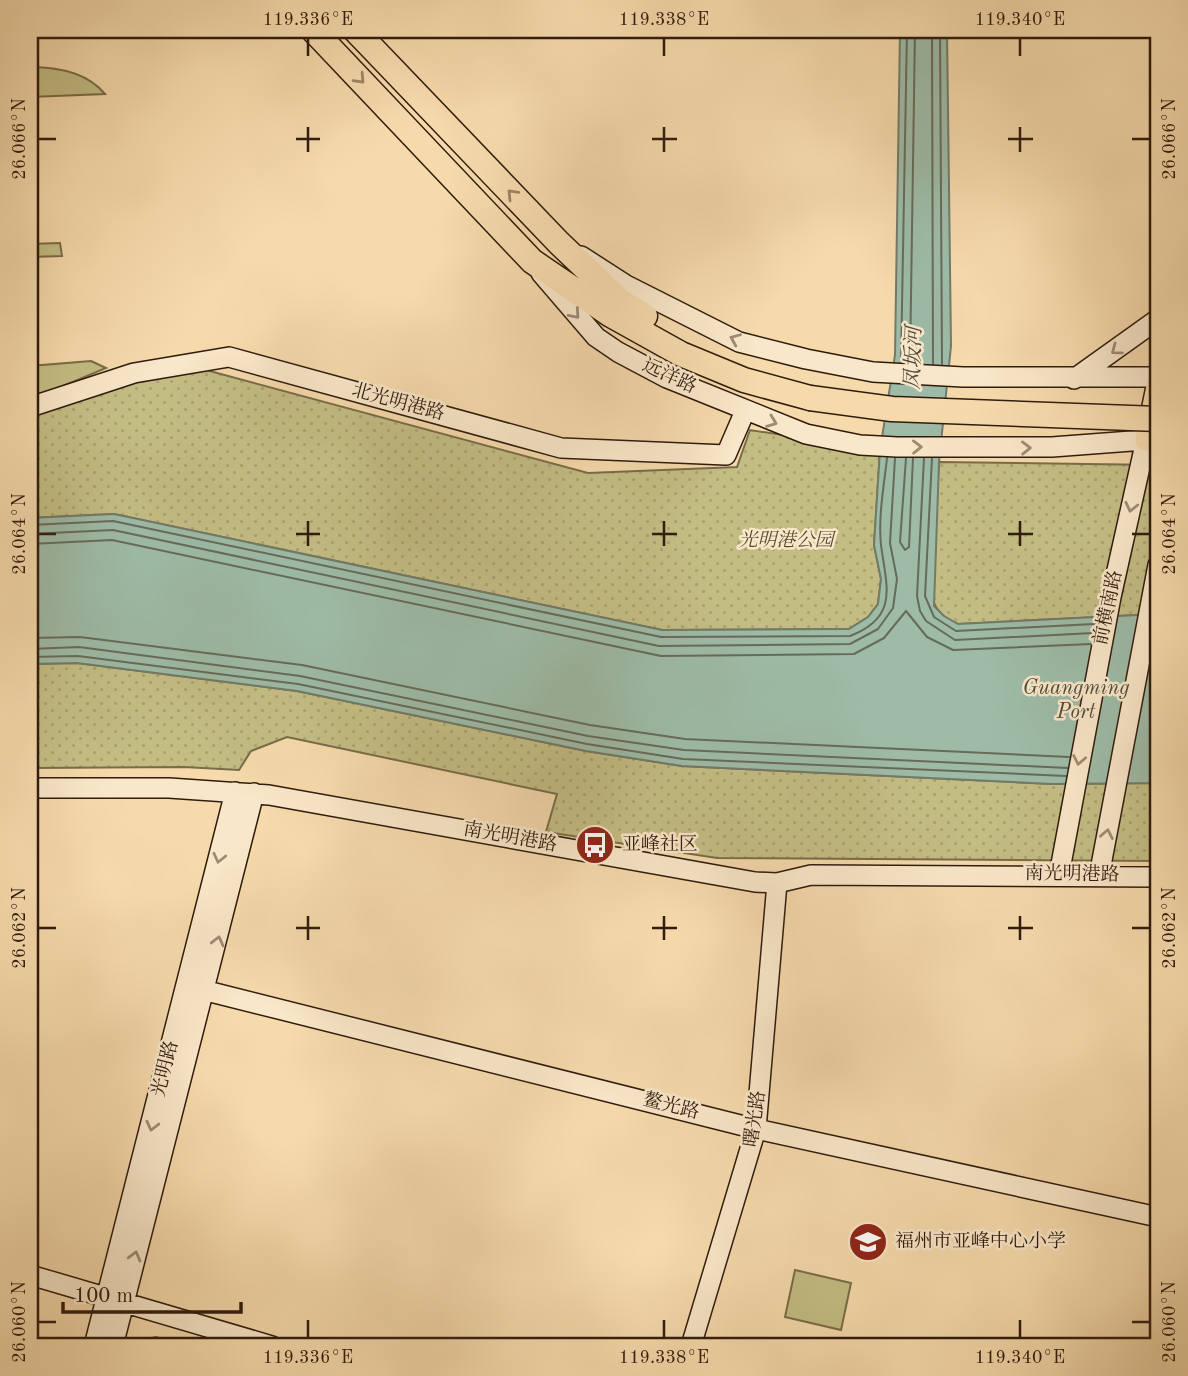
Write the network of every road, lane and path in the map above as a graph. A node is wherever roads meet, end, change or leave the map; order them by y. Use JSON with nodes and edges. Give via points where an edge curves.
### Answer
{"nodes":[{"id":1,"x":313,"y":30,"type":"edge"},
{"id":2,"x":355,"y":30,"type":"edge"},
{"id":3,"x":559,"y":243,"type":"junction"},
{"id":4,"x":532,"y":261,"type":"junction"},
{"id":5,"x":1158,"y":319,"type":"edge"},
{"id":6,"x":1073,"y":379,"type":"junction"},
{"id":7,"x":1158,"y":380,"type":"edge"},
{"id":8,"x":811,"y":390,"type":"junction"},
{"id":9,"x":1158,"y":403,"type":"edge"},
{"id":10,"x":30,"y":407,"type":"edge"},
{"id":11,"x":745,"y":411,"type":"junction"},
{"id":12,"x":1158,"y":419,"type":"edge"},
{"id":13,"x":1152,"y":440,"type":"edge"},
{"id":14,"x":1158,"y":565,"type":"edge"},
{"id":15,"x":30,"y":788,"type":"edge"},
{"id":16,"x":244,"y":793,"type":"junction"},
{"id":17,"x":1059,"y":875,"type":"junction"},
{"id":18,"x":1100,"y":876,"type":"junction"},
{"id":19,"x":1158,"y":877,"type":"edge"},
{"id":20,"x":777,"y":883,"type":"junction"},
{"id":21,"x":196,"y":988,"type":"junction"},
{"id":22,"x":756,"y":1129,"type":"junction"},
{"id":23,"x":1158,"y":1217,"type":"edge"},
{"id":24,"x":30,"y":1275,"type":"edge"},
{"id":25,"x":116,"y":1301,"type":"junction"},
{"id":26,"x":94,"y":1346,"type":"edge"},
{"id":27,"x":113,"y":1346,"type":"edge"},
{"id":28,"x":272,"y":1346,"type":"edge"},
{"id":29,"x":691,"y":1346,"type":"edge"}],
"edges":[{"from":1,"to":4,"type":"highway","name":"远洋路","one_way":true},
{"from":3,"to":2,"type":"highway","one_way":true},
{"from":6,"to":3,"type":"street","one_way":true,"via":[[873,372],[739,342],[626,285]]},
{"from":3,"to":8,"type":"highway","via":[[620,301],[655,323]]},
{"from":4,"to":8,"type":"highway","via":[[681,354],[744,380]]},
{"from":4,"to":11,"type":"street","name":"远洋路","one_way":true,"via":[[596,337],[667,378]]},
{"from":5,"to":6,"type":"street","one_way":true},
{"from":6,"to":7,"type":"street"},
{"from":7,"to":13,"type":"main road","name":"前横南路"},
{"from":8,"to":9,"type":"highway"},
{"from":8,"to":12,"type":"highway","bridge":true,"via":[[892,409]]},
{"from":10,"to":11,"type":"street","name":"北光明港路","via":[[134,373],[229,356],[561,448],[726,455]]},
{"from":11,"to":13,"type":"street","name":"远洋路","one_way":true,"via":[[806,434],[877,447],[1052,447]]},
{"from":13,"to":17,"type":"street","name":"前横南路","one_way":true,"via":[[1111,597]]},
{"from":18,"to":14,"type":"street","name":"前横南路","one_way":true},
{"from":15,"to":16,"type":"street","name":"南光明港路"},
{"from":16,"to":20,"type":"street","name":"南光明港路"},
{"from":16,"to":21,"type":"street","name":"光明路"},
{"from":17,"to":18,"type":"street","name":"南光明港路"},
{"from":17,"to":20,"type":"street","name":"南光明港路","via":[[811,875]]},
{"from":18,"to":19,"type":"street","name":"南光明港路"},
{"from":20,"to":22,"type":"street","name":"曙光路"},
{"from":21,"to":22,"type":"street","name":"鳌光路"},
{"from":21,"to":25,"type":"street","name":"光明路"},
{"from":22,"to":23,"type":"street","name":"鳌光路"},
{"from":22,"to":29,"type":"street","name":"曙光路"},
{"from":24,"to":25,"type":"street"},
{"from":25,"to":26,"type":"street","name":"光明路"},
{"from":25,"to":27,"type":"street","name":"光明路"},
{"from":25,"to":28,"type":"street"}]}
